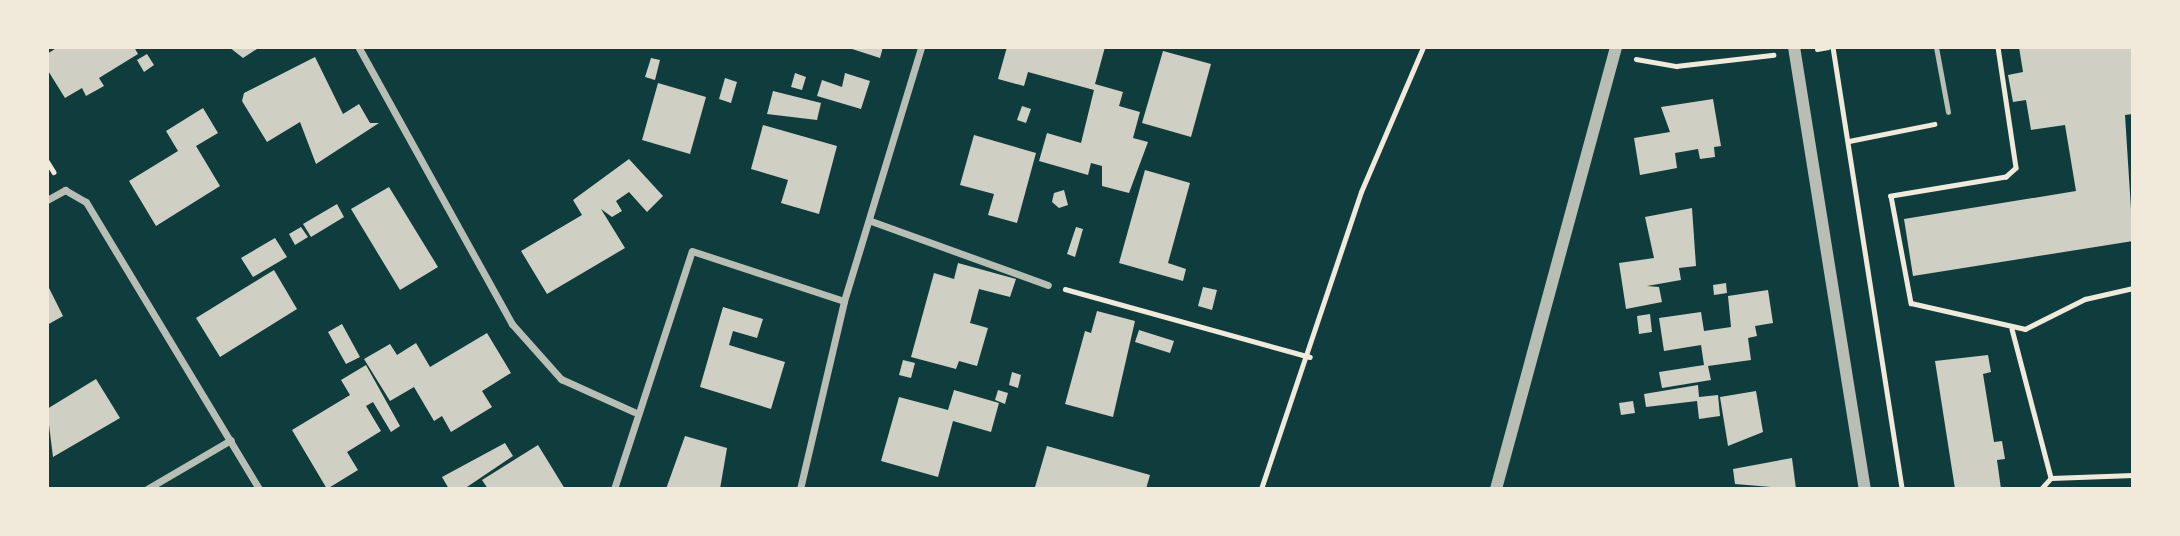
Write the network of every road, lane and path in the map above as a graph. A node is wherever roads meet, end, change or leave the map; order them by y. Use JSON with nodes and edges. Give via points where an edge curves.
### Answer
{"nodes":[{"id":1,"x":921,"y":47,"type":"edge"},
{"id":2,"x":1423,"y":47,"type":"edge"},
{"id":3,"x":1831,"y":47,"type":"edge"},
{"id":4,"x":1936,"y":47,"type":"edge"},
{"id":5,"x":1998,"y":47,"type":"edge"},
{"id":6,"x":359,"y":48,"type":"edge"},
{"id":7,"x":1795,"y":50,"type":"edge"},
{"id":8,"x":1614,"y":51,"type":"edge"},
{"id":9,"x":1948,"y":112,"type":"joint"},
{"id":10,"x":1849,"y":141,"type":"junction"},
{"id":11,"x":47,"y":200,"type":"edge"},
{"id":12,"x":871,"y":221,"type":"junction"},
{"id":13,"x":1048,"y":285,"type":"joint"},
{"id":14,"x":2133,"y":288,"type":"edge"},
{"id":15,"x":844,"y":301,"type":"junction"},
{"id":16,"x":2012,"y":329,"type":"junction"},
{"id":17,"x":1310,"y":357,"type":"junction"},
{"id":18,"x":635,"y":412,"type":"junction"},
{"id":19,"x":231,"y":440,"type":"junction"},
{"id":20,"x":2133,"y":475,"type":"edge"},
{"id":21,"x":2051,"y":478,"type":"junction"},
{"id":22,"x":147,"y":489,"type":"edge"},
{"id":23,"x":259,"y":489,"type":"edge"},
{"id":24,"x":614,"y":489,"type":"edge"},
{"id":25,"x":800,"y":489,"type":"edge"},
{"id":26,"x":1261,"y":489,"type":"edge"},
{"id":27,"x":1496,"y":489,"type":"edge"},
{"id":28,"x":1865,"y":489,"type":"edge"},
{"id":29,"x":1902,"y":489,"type":"edge"},
{"id":30,"x":2041,"y":489,"type":"edge"}],
"edges":[{"from":1,"to":12,"type":"street"},
{"from":2,"to":17,"type":"path","via":[[1361,192]]},
{"from":3,"to":7,"type":"path"},
{"from":3,"to":10,"type":"path"},
{"from":4,"to":9,"type":"lane"},
{"from":5,"to":16,"type":"path","via":[[2014,172],[1891,195],[1911,303]]},
{"from":6,"to":18,"type":"street","via":[[512,324],[561,379]]},
{"from":7,"to":8,"type":"path","via":[[1676,66]]},
{"from":7,"to":28,"type":"street"},
{"from":8,"to":27,"type":"street"},
{"from":9,"to":10,"type":"path","via":[[1932,125]]},
{"from":10,"to":29,"type":"path"},
{"from":11,"to":19,"type":"street","via":[[65,190],[86,202]]},
{"from":12,"to":13,"type":"street"},
{"from":12,"to":15,"type":"street"},
{"from":13,"to":17,"type":"path"},
{"from":14,"to":16,"type":"path","via":[[2085,299],[2034,326]]},
{"from":15,"to":18,"type":"street","via":[[692,251]]},
{"from":15,"to":25,"type":"street"},
{"from":16,"to":21,"type":"path"},
{"from":17,"to":26,"type":"path"},
{"from":18,"to":24,"type":"street"},
{"from":19,"to":22,"type":"street"},
{"from":19,"to":23,"type":"street"},
{"from":20,"to":21,"type":"path"},
{"from":21,"to":30,"type":"path"}]}
